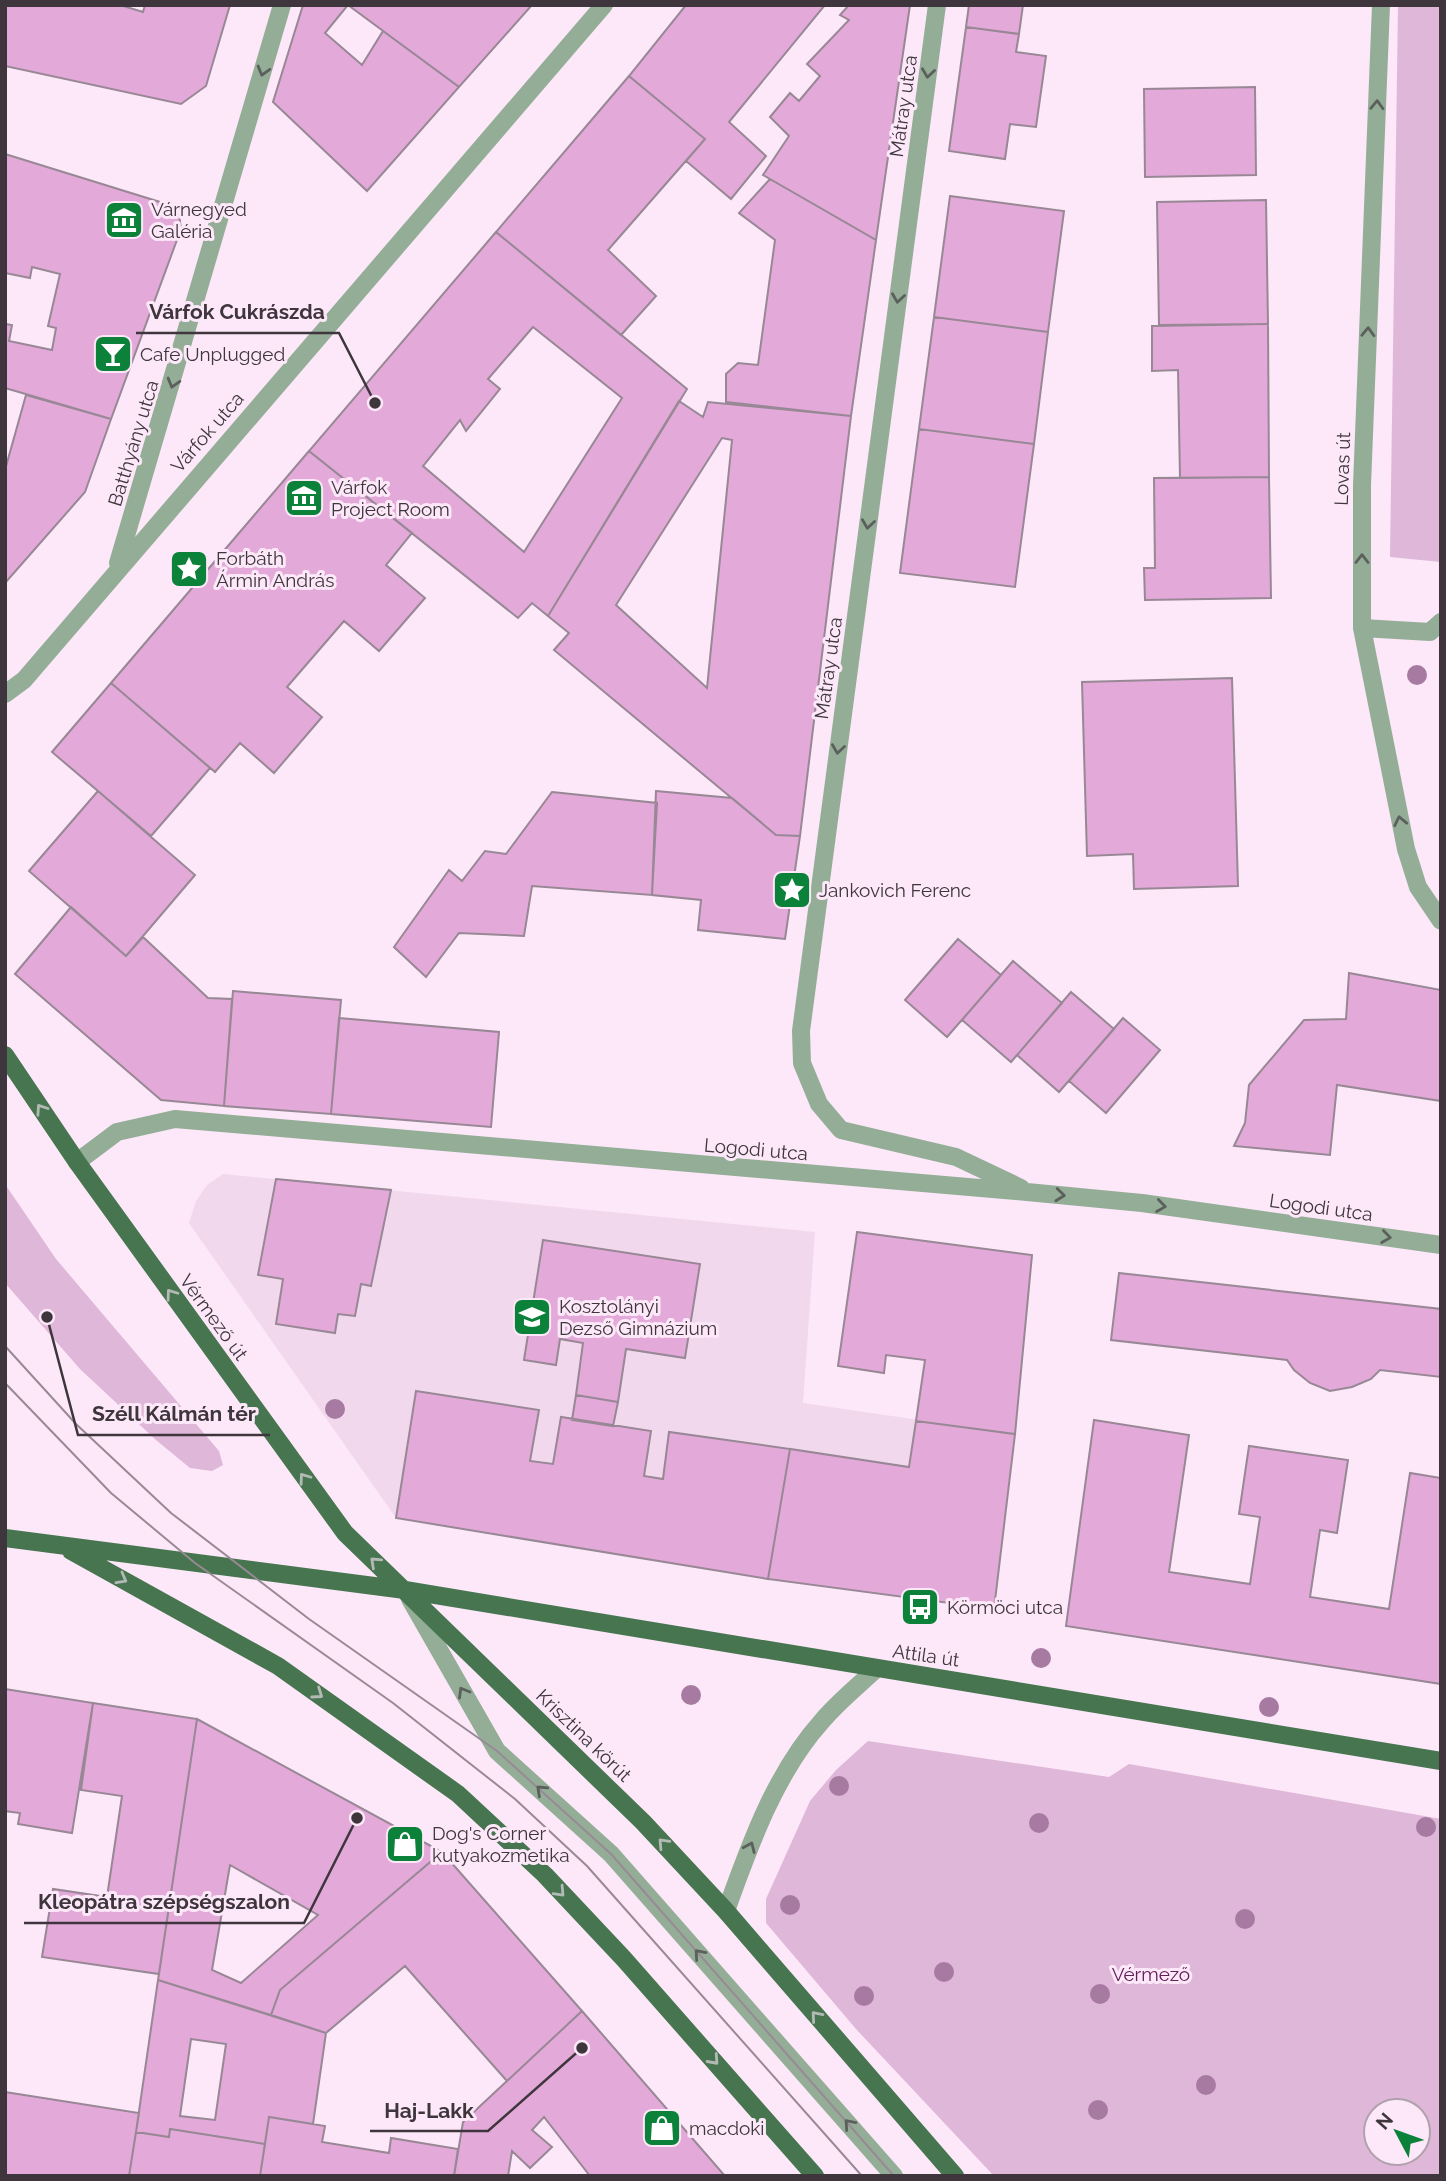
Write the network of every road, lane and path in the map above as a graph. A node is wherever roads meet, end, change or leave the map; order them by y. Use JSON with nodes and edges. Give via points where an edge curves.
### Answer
{"nodes":[{"id":1,"x":282,"y":5,"type":"edge"},
{"id":2,"x":604,"y":5,"type":"edge"},
{"id":3,"x":937,"y":5,"type":"edge"},
{"id":4,"x":1381,"y":5,"type":"edge"},
{"id":5,"x":116,"y":570,"type":"junction"},
{"id":6,"x":1441,"y":622,"type":"edge"},
{"id":7,"x":1362,"y":628,"type":"junction"},
{"id":8,"x":5,"y":694,"type":"edge"},
{"id":9,"x":1441,"y":921,"type":"edge"},
{"id":10,"x":5,"y":1055,"type":"edge"},
{"id":11,"x":77,"y":1163,"type":"junction"},
{"id":12,"x":1027,"y":1192,"type":"junction"},
{"id":13,"x":1441,"y":1245,"type":"edge"},
{"id":14,"x":5,"y":1538,"type":"edge"},
{"id":15,"x":62,"y":1546,"type":"junction"},
{"id":16,"x":405,"y":1590,"type":"junction"},
{"id":17,"x":876,"y":1669,"type":"junction"},
{"id":18,"x":1441,"y":1761,"type":"edge"},
{"id":19,"x":726,"y":1911,"type":"junction"},
{"id":20,"x":815,"y":2176,"type":"edge"},
{"id":21,"x":894,"y":2176,"type":"edge"},
{"id":22,"x":955,"y":2176,"type":"edge"}],
"edges":[{"from":1,"to":5,"type":"street","name":"Batthyány utca","one_way":true},
{"from":2,"to":5,"type":"street","name":"Várfok utca"},
{"from":3,"to":12,"type":"street","name":"Mátray utca","one_way":true,"via":[[801,1031],[802,1063],[818,1104],[841,1130],[956,1157]]},
{"from":7,"to":4,"type":"street","name":"Lovas út","one_way":true,"via":[[1362,485]]},
{"from":5,"to":8,"type":"street","name":"Várfok utca","via":[[23,680]]},
{"from":6,"to":7,"type":"street","via":[[1430,632]]},
{"from":9,"to":7,"type":"street","name":"Lovas út","one_way":true,"via":[[1418,887],[1406,849]]},
{"from":11,"to":10,"type":"main road","name":"Vérmező út","one_way":true},
{"from":11,"to":12,"type":"street","name":"Logodi utca","via":[[117,1132],[175,1119]]},
{"from":16,"to":11,"type":"main road","name":"Vérmező út","one_way":true,"via":[[324,1507]]},
{"from":12,"to":13,"type":"street","name":"Logodi utca","one_way":true,"via":[[1142,1203]]},
{"from":14,"to":15,"type":"main road"},
{"from":15,"to":16,"type":"main road"},
{"from":15,"to":20,"type":"main road","one_way":true,"via":[[278,1666],[458,1794],[545,1875],[624,1959]]},
{"from":16,"to":17,"type":"main road","name":"Attila út"},
{"from":19,"to":16,"type":"main road","name":"Krisztina körút","one_way":true,"via":[[643,1822]]},
{"from":21,"to":16,"type":"street","one_way":true,"via":[[611,1854],[497,1751]]},
{"from":17,"to":18,"type":"main road","name":"Attila út"},
{"from":19,"to":17,"type":"street","one_way":true,"via":[[748,1850],[806,1741]]},
{"from":22,"to":19,"type":"main road","name":"Krisztina körút","one_way":true}]}
